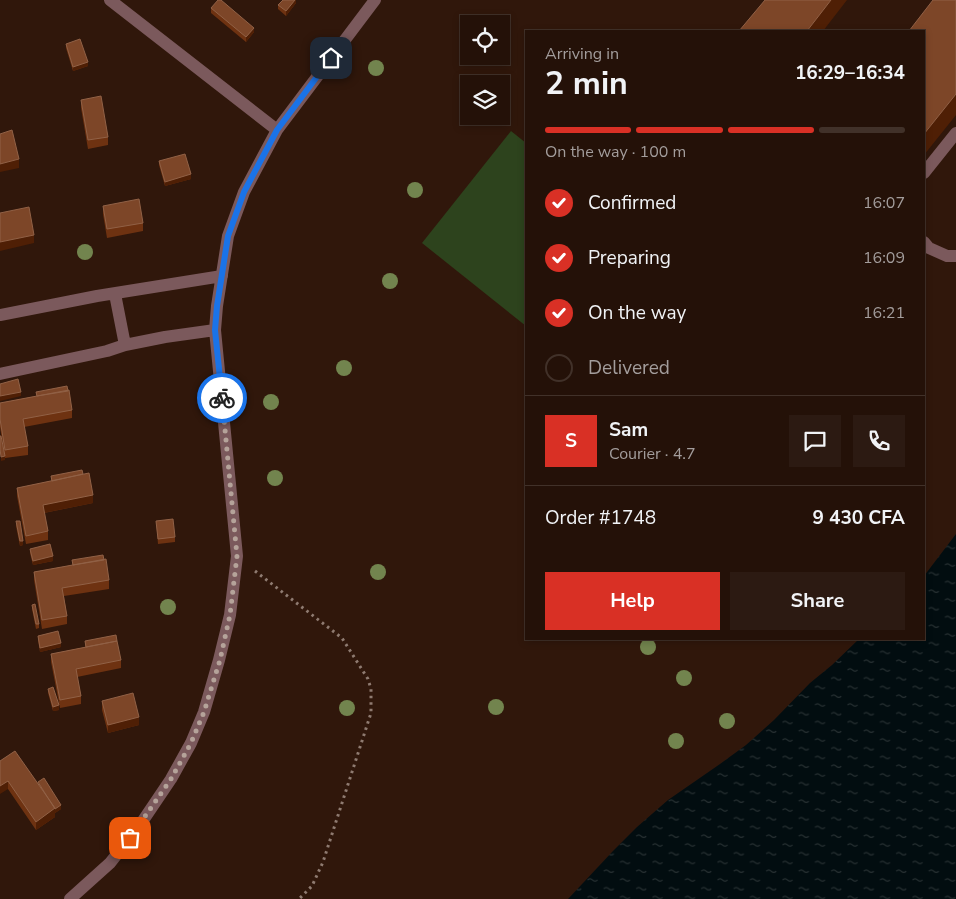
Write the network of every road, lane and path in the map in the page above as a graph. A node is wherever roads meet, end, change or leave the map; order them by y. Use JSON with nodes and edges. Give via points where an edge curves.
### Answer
{"nodes":[{"id":1,"x":110,"y":0,"type":"edge"},
{"id":2,"x":375,"y":0,"type":"edge"},
{"id":3,"x":277,"y":130,"type":"junction"},
{"id":4,"x":956,"y":133,"type":"edge"},
{"id":5,"x":925,"y":172,"type":"edge"},
{"id":6,"x":925,"y":243,"type":"edge"},
{"id":7,"x":956,"y":256,"type":"edge"},
{"id":8,"x":222,"y":276,"type":"junction"},
{"id":9,"x":115,"y":294,"type":"junction"},
{"id":10,"x":0,"y":315,"type":"edge"},
{"id":11,"x":215,"y":330,"type":"junction"},
{"id":12,"x":125,"y":345,"type":"junction"},
{"id":13,"x":0,"y":374,"type":"edge"},
{"id":14,"x":237,"y":556,"type":"junction"},
{"id":15,"x":70,"y":899,"type":"edge"},
{"id":16,"x":299,"y":899,"type":"edge"}],
"edges":[{"from":1,"to":3,"type":"street"},
{"from":2,"to":3,"type":"street"},
{"from":3,"to":8,"type":"street","via":[[244,192],[228,236]]},
{"from":4,"to":5,"type":"street"},
{"from":6,"to":7,"type":"street","via":[[947,256]]},
{"from":8,"to":9,"type":"street"},
{"from":8,"to":11,"type":"street"},
{"from":9,"to":10,"type":"street"},
{"from":9,"to":12,"type":"street"},
{"from":11,"to":12,"type":"street"},
{"from":11,"to":14,"type":"street"},
{"from":12,"to":13,"type":"street"},
{"from":14,"to":15,"type":"street","via":[[230,615],[220,660],[191,743],[140,825],[110,863]]},
{"from":14,"to":16,"type":"path","via":[[342,638],[371,689],[371,713],[323,862],[312,886]]}]}
